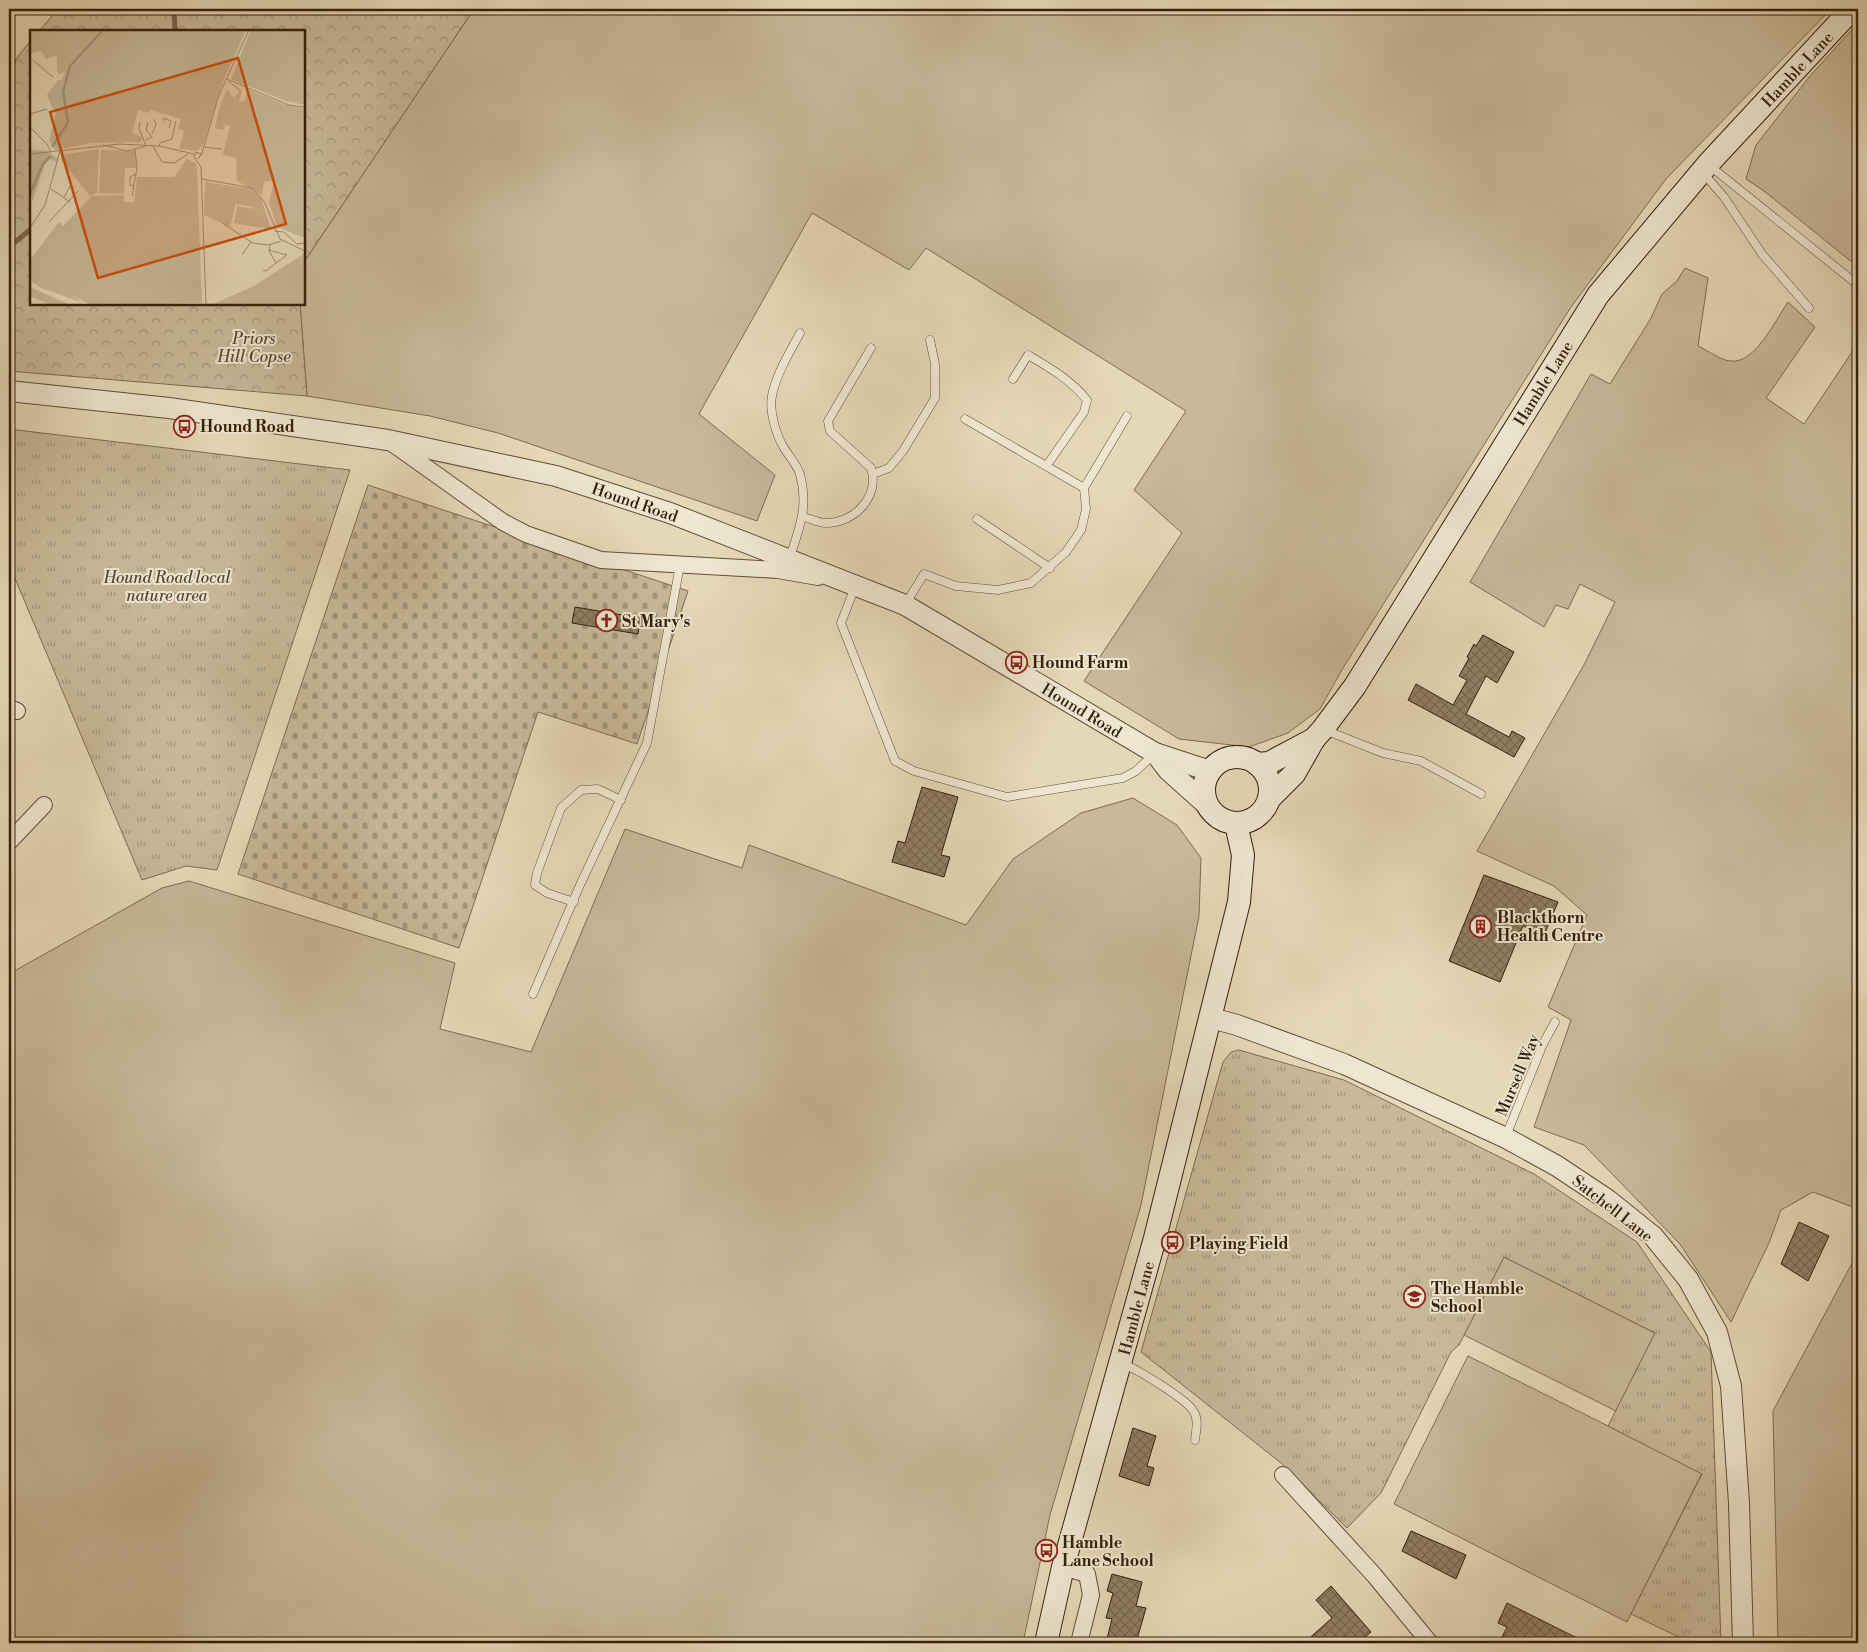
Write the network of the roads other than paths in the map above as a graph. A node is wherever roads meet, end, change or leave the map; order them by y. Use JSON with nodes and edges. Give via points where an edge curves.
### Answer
{"nodes":[{"id":1,"x":1852,"y":9,"type":"edge"},
{"id":2,"x":1705,"y":168,"type":"junction"},
{"id":3,"x":1858,"y":285,"type":"edge"},
{"id":4,"x":1809,"y":308,"type":"dead end"},
{"id":5,"x":800,"y":333,"type":"dead end"},
{"id":6,"x":930,"y":340,"type":"dead end"},
{"id":7,"x":871,"y":348,"type":"dead end"},
{"id":8,"x":1013,"y":379,"type":"dead end"},
{"id":9,"x":9,"y":391,"type":"edge"},
{"id":10,"x":1127,"y":416,"type":"dead end"},
{"id":11,"x":965,"y":419,"type":"dead end"},
{"id":12,"x":388,"y":440,"type":"junction"},
{"id":13,"x":1046,"y":465,"type":"junction"},
{"id":14,"x":873,"y":474,"type":"junction"},
{"id":15,"x":1084,"y":488,"type":"junction"},
{"id":16,"x":804,"y":517,"type":"junction"},
{"id":17,"x":977,"y":520,"type":"dead end"},
{"id":18,"x":789,"y":561,"type":"junction"},
{"id":19,"x":680,"y":564,"type":"junction"},
{"id":20,"x":1050,"y":568,"type":"junction"},
{"id":21,"x":848,"y":584,"type":"junction"},
{"id":22,"x":905,"y":605,"type":"junction"},
{"id":23,"x":1318,"y":734,"type":"junction"},
{"id":24,"x":1155,"y":753,"type":"junction"},
{"id":25,"x":1257,"y":764,"type":"junction"},
{"id":26,"x":1210,"y":771,"type":"junction"},
{"id":27,"x":1481,"y":794,"type":"dead end"},
{"id":28,"x":1269,"y":799,"type":"junction"},
{"id":29,"x":621,"y":800,"type":"junction"},
{"id":30,"x":44,"y":805,"type":"dead end"},
{"id":31,"x":1207,"y":805,"type":"junction"},
{"id":32,"x":1236,"y":824,"type":"junction"},
{"id":33,"x":9,"y":842,"type":"edge"},
{"id":34,"x":574,"y":902,"type":"junction"},
{"id":35,"x":533,"y":994,"type":"dead end"},
{"id":36,"x":1211,"y":1018,"type":"junction"},
{"id":37,"x":1555,"y":1022,"type":"dead end"},
{"id":38,"x":1506,"y":1138,"type":"junction"},
{"id":39,"x":1121,"y":1364,"type":"junction"},
{"id":40,"x":1195,"y":1440,"type":"dead end"},
{"id":41,"x":1283,"y":1475,"type":"dead end"},
{"id":42,"x":1063,"y":1567,"type":"junction"},
{"id":43,"x":1046,"y":1643,"type":"edge"},
{"id":44,"x":1079,"y":1643,"type":"edge"},
{"id":45,"x":1430,"y":1643,"type":"edge"},
{"id":46,"x":1743,"y":1643,"type":"edge"}],
"edges":[{"from":1,"to":2,"type":"main road","name":"Hamble Lane"},
{"from":2,"to":3,"type":"lane","via":[[1717,174]]},
{"from":2,"to":4,"type":"lane","via":[[1762,254]]},
{"from":2,"to":23,"type":"main road","name":"Hamble Lane","via":[[1598,295],[1355,686]]},
{"from":5,"to":16,"type":"lane","via":[[780,371],[772,397],[774,424],[783,446],[800,472]]},
{"from":6,"to":14,"type":"lane","via":[[935,364],[935,398],[903,451],[889,468]]},
{"from":7,"to":14,"type":"lane","via":[[828,421],[830,431],[865,461]]},
{"from":8,"to":13,"type":"lane","via":[[1028,356],[1061,375],[1087,400],[1084,412]]},
{"from":9,"to":12,"type":"street","name":"Hound Road","via":[[169,408]]},
{"from":10,"to":15,"type":"lane"},
{"from":11,"to":13,"type":"lane"},
{"from":12,"to":18,"type":"street","name":"Hound Road","via":[[556,476],[670,513]]},
{"from":12,"to":19,"type":"street","via":[[503,522],[526,534],[601,560]]},
{"from":13,"to":15,"type":"lane"},
{"from":14,"to":16,"type":"lane","via":[[873,487],[867,502],[854,515],[825,524]]},
{"from":15,"to":20,"type":"lane","via":[[1086,509],[1081,530]]},
{"from":16,"to":18,"type":"lane"},
{"from":17,"to":20,"type":"lane"},
{"from":18,"to":21,"type":"street","name":"Hound Road"},
{"from":19,"to":21,"type":"street","via":[[778,570]]},
{"from":19,"to":29,"type":"lane","via":[[647,743]]},
{"from":20,"to":22,"type":"lane","via":[[1031,583],[998,590],[956,586],[924,574]]},
{"from":21,"to":22,"type":"street","name":"Hound Road"},
{"from":21,"to":24,"type":"lane","via":[[841,623],[895,761],[914,771],[1007,797],[1123,778],[1136,772]]},
{"from":22,"to":24,"type":"street","name":"Hound Road"},
{"from":23,"to":25,"type":"main road","name":"Hamble Lane","via":[[1269,763]]},
{"from":23,"to":27,"type":"lane","via":[[1421,761]]},
{"from":23,"to":28,"type":"main road","via":[[1294,774]]},
{"from":24,"to":26,"type":"street","name":"Hound Road"},
{"from":24,"to":31,"type":"street","via":[[1168,770]]},
{"from":25,"to":26,"type":"main road","via":[[1234,757],[1223,760]]},
{"from":25,"to":28,"type":"main road","via":[[1267,777]]},
{"from":26,"to":31,"type":"main road","via":[[1204,783]]},
{"from":28,"to":32,"type":"main road","via":[[1260,814]]},
{"from":29,"to":34,"type":"lane"},
{"from":29,"to":34,"type":"lane","via":[[598,789],[581,790],[561,808],[535,885],[547,893]]},
{"from":30,"to":33,"type":"street"},
{"from":31,"to":32,"type":"main road","via":[[1224,821]]},
{"from":32,"to":36,"type":"main road","name":"Hamble Lane","via":[[1242,855],[1239,902]]},
{"from":34,"to":35,"type":"lane"},
{"from":36,"to":38,"type":"street","name":"Satchell Lane","via":[[1344,1064]]},
{"from":36,"to":39,"type":"main road","name":"Hamble Lane"},
{"from":37,"to":38,"type":"lane","name":"Mursell Way"},
{"from":38,"to":46,"type":"street","name":"Satchell Lane","via":[[1557,1166],[1608,1200],[1653,1236],[1688,1279],[1717,1332],[1731,1386],[1739,1503]]},
{"from":39,"to":40,"type":"lane","via":[[1191,1408],[1197,1420]]},
{"from":39,"to":42,"type":"main road","name":"Hamble Lane"},
{"from":41,"to":45,"type":"street","via":[[1374,1575]]},
{"from":42,"to":43,"type":"main road","name":"Hamble Lane"},
{"from":42,"to":44,"type":"street","via":[[1087,1574],[1091,1594]]}]}
